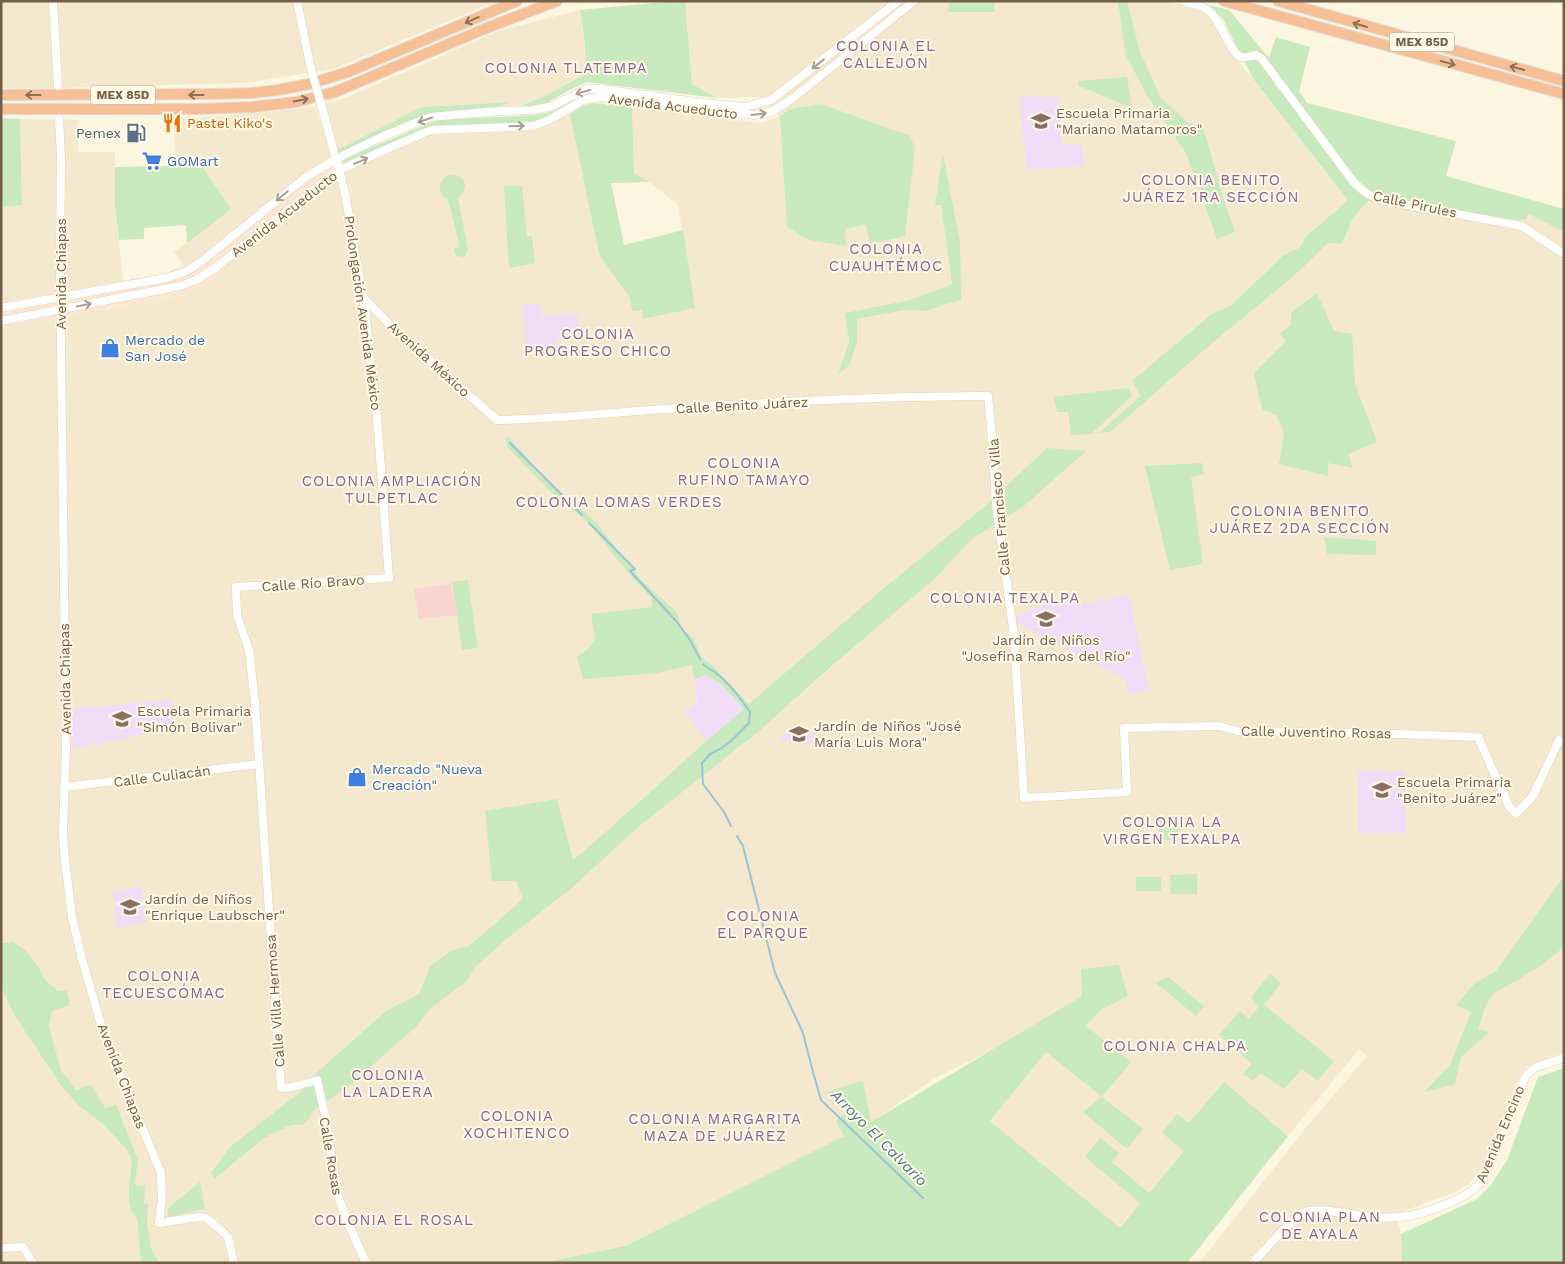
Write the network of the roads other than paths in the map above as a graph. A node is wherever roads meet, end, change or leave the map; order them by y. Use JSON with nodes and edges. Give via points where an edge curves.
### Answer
{"nodes":[{"id":1,"x":53,"y":1,"type":"edge"},
{"id":2,"x":297,"y":1,"type":"edge"},
{"id":3,"x":517,"y":1,"type":"edge"},
{"id":4,"x":557,"y":1,"type":"edge"},
{"id":5,"x":898,"y":1,"type":"edge"},
{"id":6,"x":914,"y":1,"type":"edge"},
{"id":7,"x":1183,"y":1,"type":"edge"},
{"id":8,"x":1224,"y":1,"type":"edge"},
{"id":9,"x":1279,"y":2,"type":"edge"},
{"id":10,"x":1564,"y":81,"type":"edge"},
{"id":11,"x":58,"y":86,"type":"dead end"},
{"id":12,"x":1564,"y":94,"type":"edge"},
{"id":13,"x":1,"y":95,"type":"edge"},
{"id":14,"x":1,"y":109,"type":"edge"},
{"id":15,"x":59,"y":119,"type":"dead end"},
{"id":16,"x":336,"y":159,"type":"junction"},
{"id":17,"x":339,"y":170,"type":"junction"},
{"id":18,"x":1564,"y":254,"type":"edge"},
{"id":19,"x":362,"y":296,"type":"junction"},
{"id":20,"x":61,"y":297,"type":"junction"},
{"id":21,"x":1,"y":308,"type":"edge"},
{"id":22,"x":62,"y":310,"type":"junction"},
{"id":23,"x":1,"y":321,"type":"edge"},
{"id":24,"x":988,"y":396,"type":"joint"},
{"id":25,"x":497,"y":420,"type":"joint"},
{"id":26,"x":389,"y":578,"type":"joint"},
{"id":27,"x":236,"y":588,"type":"joint"},
{"id":28,"x":1562,"y":742,"type":"edge"},
{"id":29,"x":259,"y":764,"type":"junction"},
{"id":30,"x":64,"y":787,"type":"junction"},
{"id":31,"x":1127,"y":792,"type":"joint"},
{"id":32,"x":1564,"y":1058,"type":"edge"},
{"id":33,"x":281,"y":1088,"type":"joint"},
{"id":34,"x":1,"y":1248,"type":"edge"},
{"id":35,"x":33,"y":1263,"type":"edge"},
{"id":36,"x":234,"y":1263,"type":"edge"},
{"id":37,"x":366,"y":1263,"type":"edge"},
{"id":38,"x":1253,"y":1263,"type":"edge"}],
"edges":[{"from":1,"to":11,"type":"street"},
{"from":2,"to":16,"type":"street","name":"Prolongación Avenida México","bridge":true},
{"from":3,"to":13,"type":"highway","number":"MEX 85D","one_way":true,"via":[[348,72],[278,90],[212,94]]},
{"from":14,"to":4,"type":"highway","number":"MEX 85D","one_way":true,"via":[[197,109],[296,102],[335,92],[489,26]]},
{"from":5,"to":16,"type":"street","name":"Avenida Acueducto","one_way":true,"via":[[771,100],[754,105],[746,107],[601,89],[586,90],[553,106],[533,110],[430,117]]},
{"from":17,"to":6,"type":"street","name":"Avenida Acueducto","one_way":true,"via":[[432,130],[533,126],[583,100],[599,97],[754,115],[772,112]]},
{"from":7,"to":18,"type":"street","name":"Calle Pirules","via":[[1211,12],[1238,56],[1256,55],[1262,59],[1352,180],[1367,194],[1394,203],[1517,224]]},
{"from":8,"to":12,"type":"highway","number":"MEX 85D","one_way":true},
{"from":10,"to":9,"type":"highway","number":"MEX 85D","one_way":true},
{"from":15,"to":20,"type":"street","name":"Avenida Chiapas"},
{"from":16,"to":17,"type":"street","name":"Prolongación Avenida México"},
{"from":16,"to":20,"type":"street","name":"Avenida Acueducto","one_way":true,"via":[[306,177],[185,272]]},
{"from":17,"to":19,"type":"street","name":"Prolongación Avenida México"},
{"from":22,"to":17,"type":"street","name":"Avenida Acueducto","one_way":true,"via":[[196,280]]},
{"from":19,"to":25,"type":"street","name":"Avenida México","via":[[392,327]]},
{"from":19,"to":26,"type":"street","name":"Prolongación Avenida México","via":[[378,420]]},
{"from":20,"to":21,"type":"street","name":"Avenida Acueducto"},
{"from":20,"to":22,"type":"street","name":"Avenida Chiapas"},
{"from":22,"to":23,"type":"street","name":"Avenida Acueducto"},
{"from":22,"to":30,"type":"street","name":"Avenida Chiapas"},
{"from":24,"to":25,"type":"street","name":"Calle Benito Juárez","via":[[788,402]]},
{"from":24,"to":31,"type":"street","name":"Calle Francisco Villa","via":[[996,504],[1014,636],[1024,798]]},
{"from":26,"to":27,"type":"street","name":"Calle Río Bravo"},
{"from":27,"to":29,"type":"street","name":"Calle Villa Hermosa","via":[[237,614],[251,661]]},
{"from":28,"to":31,"type":"street","name":"Calle Juventino Rosas","via":[[1533,796],[1516,814],[1509,806],[1478,737],[1237,731],[1219,726],[1124,728]]},
{"from":29,"to":30,"type":"street","name":"Calle Culiacán"},
{"from":29,"to":33,"type":"street","name":"Calle Villa Hermosa"},
{"from":30,"to":36,"type":"street","name":"Avenida Chiapas","via":[[64,852],[72,917],[105,1041],[161,1173],[159,1223],[206,1218],[228,1237]]},
{"from":32,"to":38,"type":"street","name":"Avenida Encino","via":[[1536,1067],[1526,1075],[1488,1170],[1477,1188],[1457,1200],[1406,1216],[1371,1217],[1307,1211],[1295,1219]]},
{"from":33,"to":37,"type":"street","name":"Calle Rosas","via":[[293,1088],[317,1080],[338,1196]]},
{"from":34,"to":35,"type":"street","via":[[23,1247]]}]}
